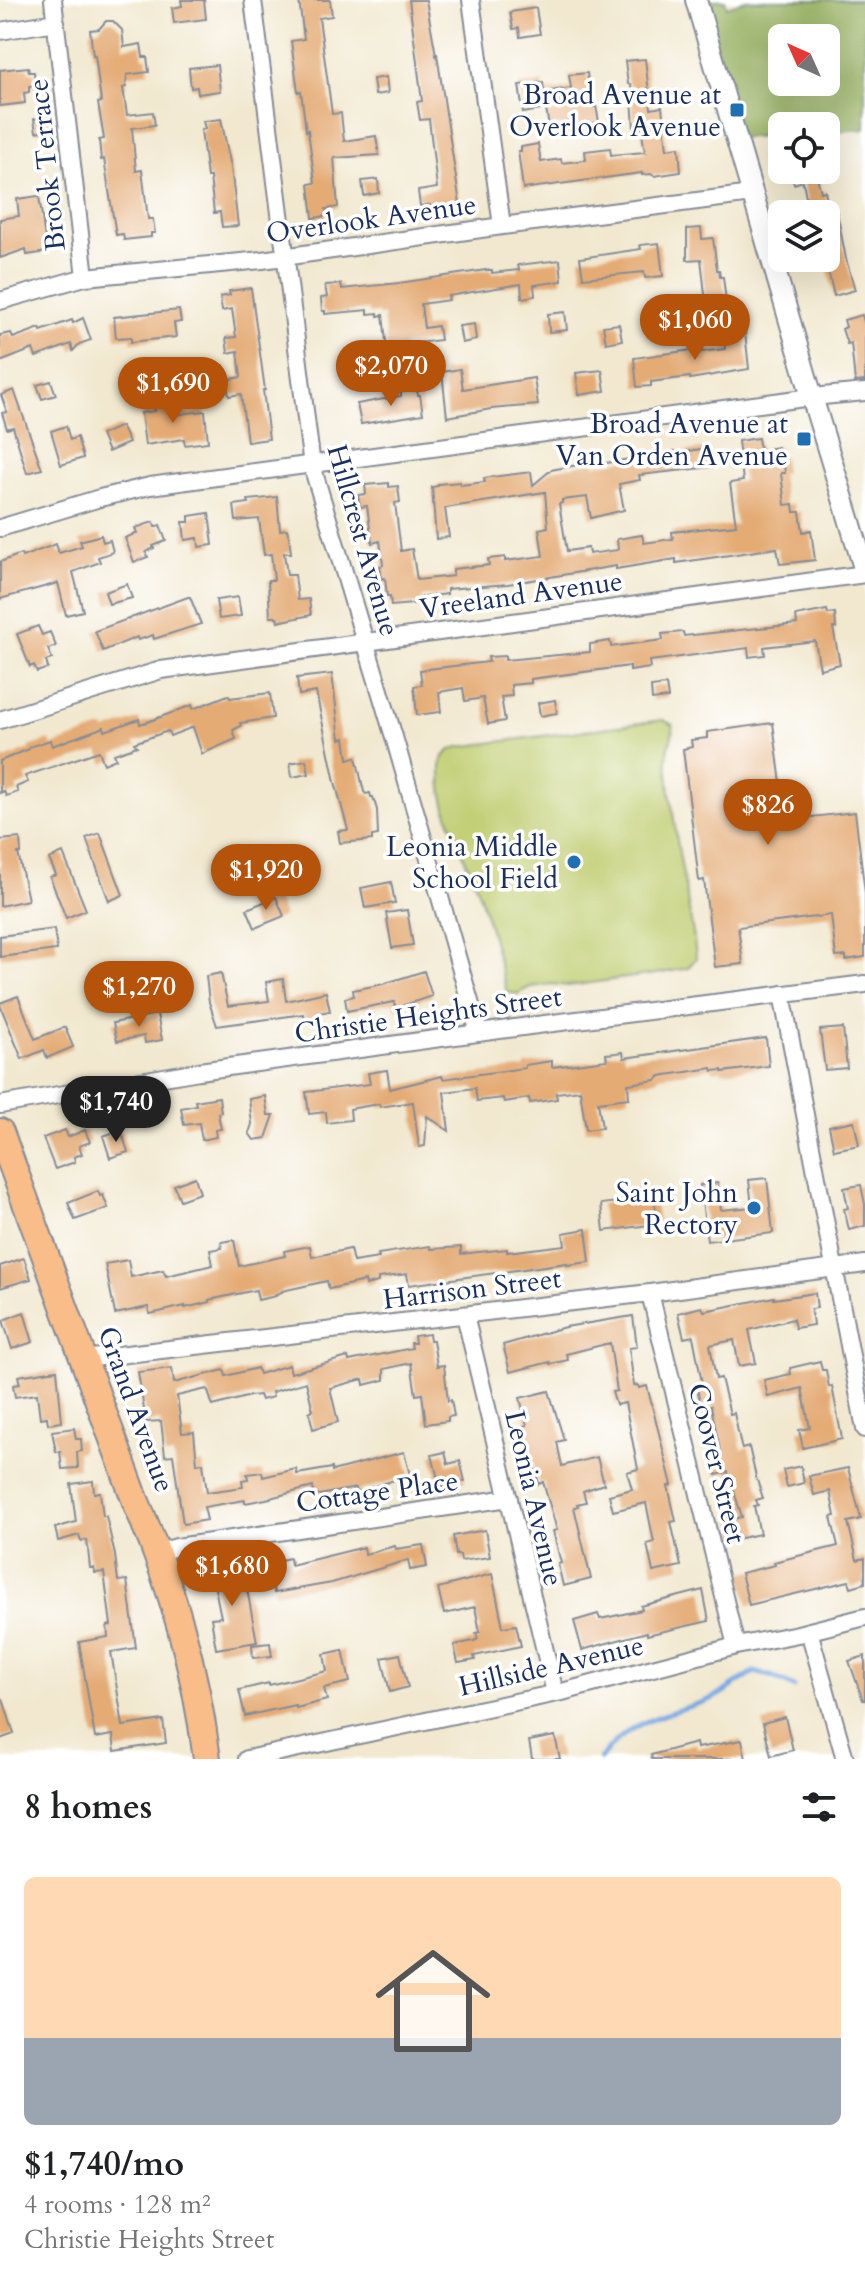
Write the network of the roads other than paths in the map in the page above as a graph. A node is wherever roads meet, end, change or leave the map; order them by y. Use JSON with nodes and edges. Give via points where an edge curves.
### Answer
{"nodes":[{"id":1,"x":53,"y":0,"type":"edge"},
{"id":2,"x":253,"y":0,"type":"edge"},
{"id":3,"x":471,"y":0,"type":"edge"},
{"id":4,"x":696,"y":0,"type":"edge"},
{"id":5,"x":56,"y":22,"type":"junction"},
{"id":6,"x":0,"y":31,"type":"edge"},
{"id":7,"x":752,"y":194,"type":"junction"},
{"id":8,"x":502,"y":226,"type":"junction"},
{"id":9,"x":285,"y":256,"type":"junction"},
{"id":10,"x":85,"y":277,"type":"junction"},
{"id":11,"x":0,"y":301,"type":"edge"},
{"id":12,"x":865,"y":392,"type":"edge"},
{"id":13,"x":812,"y":397,"type":"junction"},
{"id":14,"x":312,"y":466,"type":"junction"},
{"id":15,"x":0,"y":528,"type":"edge"},
{"id":16,"x":865,"y":573,"type":"edge"},
{"id":17,"x":365,"y":642,"type":"junction"},
{"id":18,"x":0,"y":720,"type":"edge"},
{"id":19,"x":865,"y":984,"type":"edge"},
{"id":20,"x":782,"y":994,"type":"junction"},
{"id":21,"x":479,"y":1033,"type":"junction"},
{"id":22,"x":0,"y":1105,"type":"edge"},
{"id":23,"x":0,"y":1132,"type":"edge"},
{"id":24,"x":865,"y":1264,"type":"edge"},
{"id":25,"x":833,"y":1269,"type":"junction"},
{"id":26,"x":650,"y":1293,"type":"junction"},
{"id":27,"x":465,"y":1315,"type":"junction"},
{"id":28,"x":84,"y":1359,"type":"junction"},
{"id":29,"x":865,"y":1429,"type":"edge"},
{"id":30,"x":509,"y":1498,"type":"junction"},
{"id":31,"x":158,"y":1552,"type":"junction"},
{"id":32,"x":865,"y":1617,"type":"edge"},
{"id":33,"x":809,"y":1631,"type":"junction"},
{"id":34,"x":736,"y":1646,"type":"junction"},
{"id":35,"x":555,"y":1693,"type":"junction"},
{"id":36,"x":207,"y":1759,"type":"edge"},
{"id":37,"x":247,"y":1759,"type":"edge"},
{"id":38,"x":845,"y":1759,"type":"edge"}],
"edges":[{"from":1,"to":5,"type":"street","name":"Brook Terrace"},
{"from":2,"to":9,"type":"street","name":"Hillcrest Avenue"},
{"from":3,"to":8,"type":"street"},
{"from":4,"to":7,"type":"street"},
{"from":5,"to":6,"type":"street"},
{"from":5,"to":10,"type":"street","name":"Brook Terrace"},
{"from":7,"to":8,"type":"street","name":"Overlook Avenue"},
{"from":7,"to":13,"type":"street"},
{"from":8,"to":9,"type":"street","name":"Overlook Avenue"},
{"from":9,"to":10,"type":"street","name":"Overlook Avenue"},
{"from":9,"to":14,"type":"street","name":"Hillcrest Avenue"},
{"from":10,"to":11,"type":"street","name":"Overlook Avenue"},
{"from":12,"to":13,"type":"street"},
{"from":13,"to":14,"type":"street"},
{"from":13,"to":16,"type":"street"},
{"from":14,"to":15,"type":"street","via":[[150,486]]},
{"from":14,"to":17,"type":"street","name":"Hillcrest Avenue"},
{"from":16,"to":17,"type":"street","name":"Vreeland Avenue"},
{"from":17,"to":18,"type":"street","name":"Vreeland Avenue","via":[[161,670]]},
{"from":17,"to":21,"type":"street","name":"Hillcrest Avenue"},
{"from":19,"to":20,"type":"street","name":"Christie Heights Street"},
{"from":20,"to":21,"type":"street","name":"Christie Heights Street"},
{"from":20,"to":25,"type":"street"},
{"from":21,"to":22,"type":"street","name":"Christie Heights Street","via":[[199,1071]]},
{"from":23,"to":28,"type":"main road","name":"Grand Avenue"},
{"from":24,"to":25,"type":"street","name":"Harrison Street"},
{"from":25,"to":26,"type":"street","name":"Harrison Street"},
{"from":25,"to":29,"type":"street"},
{"from":26,"to":27,"type":"street","name":"Harrison Street"},
{"from":26,"to":34,"type":"street","name":"Coover Street"},
{"from":27,"to":28,"type":"street","name":"Harrison Street"},
{"from":27,"to":30,"type":"street","name":"Leonia Avenue"},
{"from":28,"to":31,"type":"main road","name":"Grand Avenue"},
{"from":30,"to":31,"type":"street","name":"Cottage Place"},
{"from":30,"to":35,"type":"street","name":"Leonia Avenue"},
{"from":31,"to":36,"type":"main road","name":"Grand Avenue","via":[[190,1657]]},
{"from":32,"to":33,"type":"street","name":"Hillside Avenue"},
{"from":33,"to":34,"type":"street","name":"Hillside Avenue"},
{"from":33,"to":38,"type":"street"},
{"from":34,"to":35,"type":"street","name":"Hillside Avenue"},
{"from":35,"to":37,"type":"street","name":"Hillside Avenue"}]}
